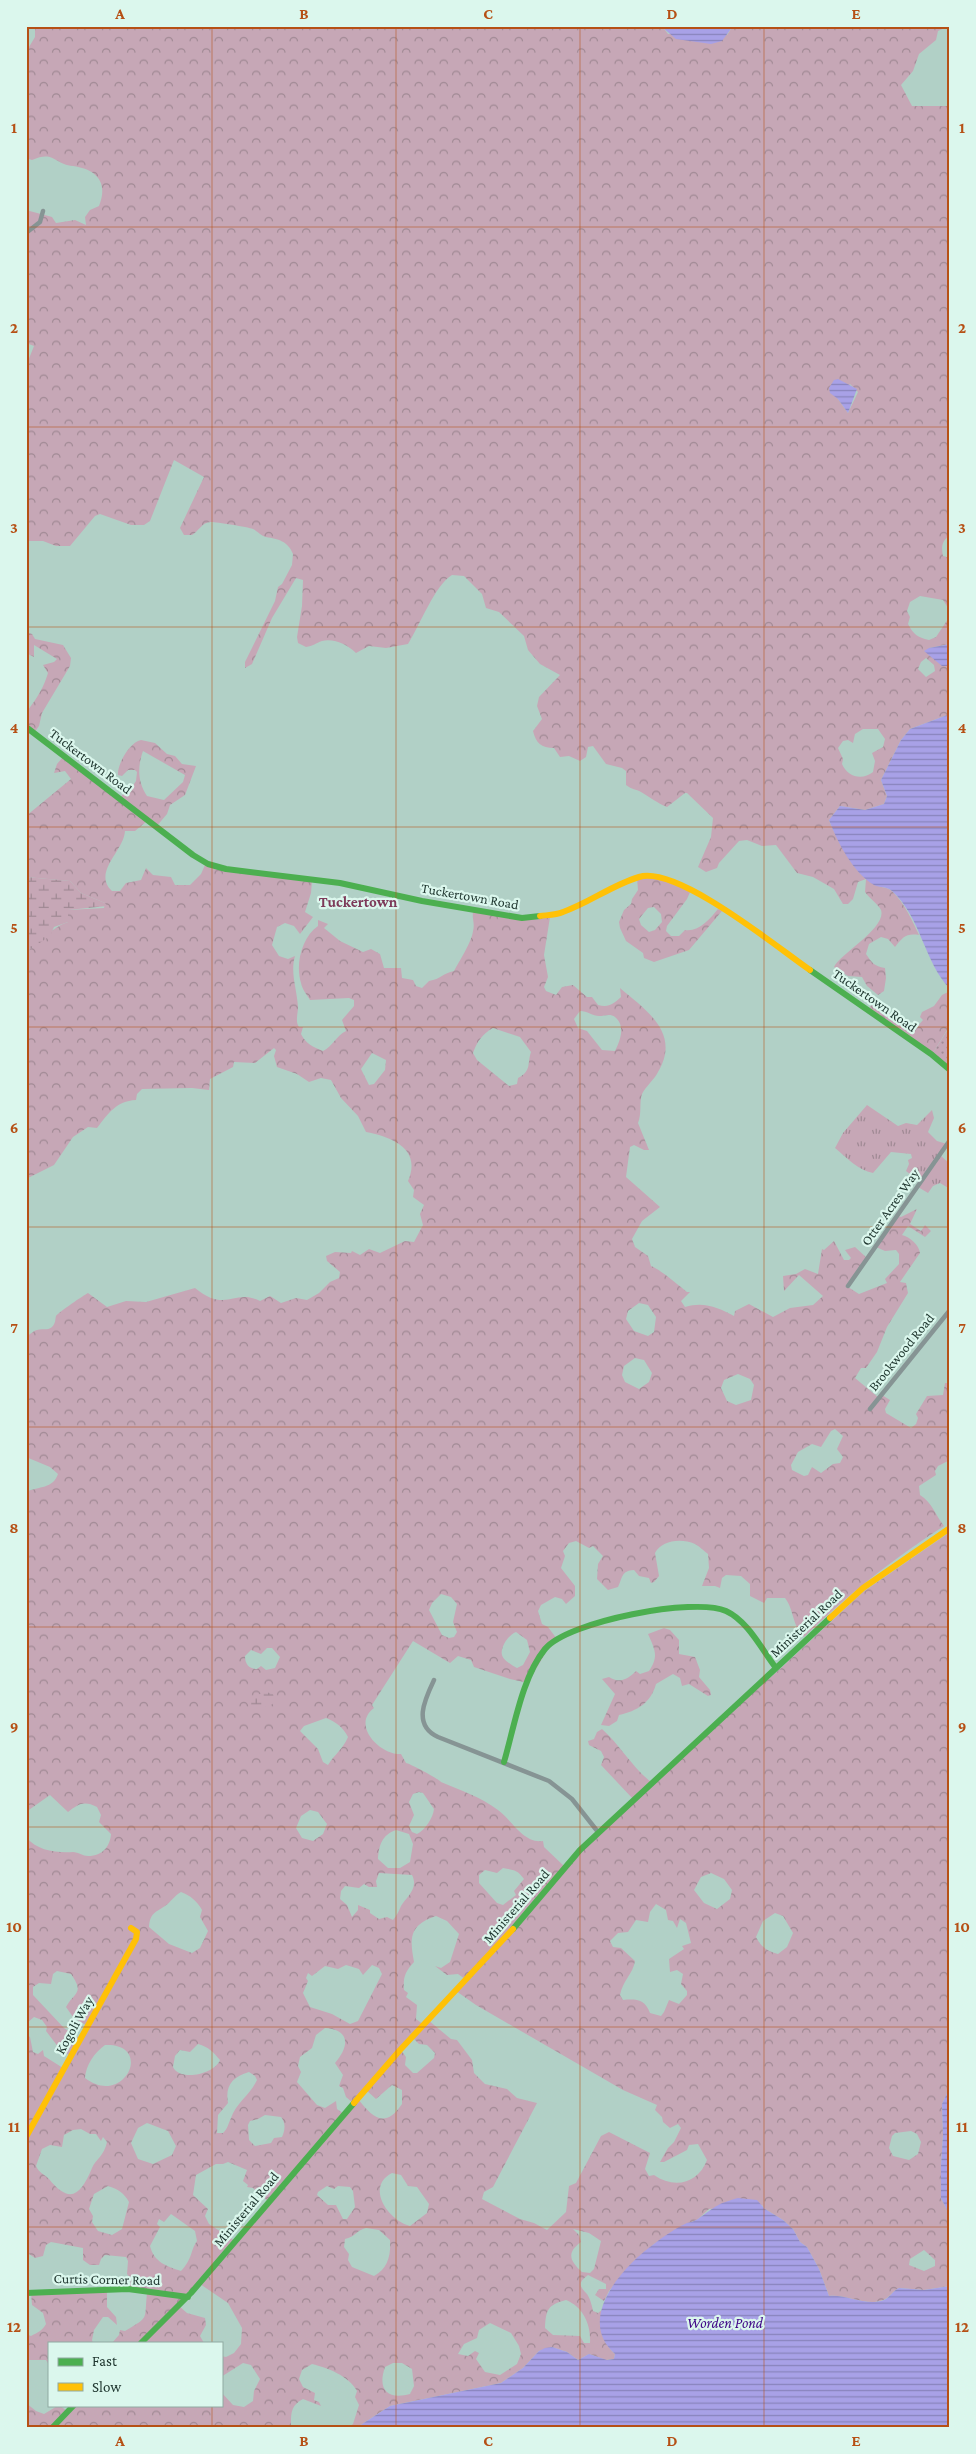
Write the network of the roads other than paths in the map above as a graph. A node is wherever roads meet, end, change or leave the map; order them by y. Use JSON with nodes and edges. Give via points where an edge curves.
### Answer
{"nodes":[{"id":1,"x":43,"y":211,"type":"dead end"},
{"id":2,"x":26,"y":234,"type":"edge"},
{"id":3,"x":26,"y":727,"type":"edge"},
{"id":4,"x":950,"y":1070,"type":"edge"},
{"id":5,"x":950,"y":1140,"type":"edge"},
{"id":6,"x":848,"y":1286,"type":"dead end"},
{"id":7,"x":950,"y":1310,"type":"edge"},
{"id":8,"x":870,"y":1409,"type":"dead end"},
{"id":9,"x":950,"y":1528,"type":"edge"},
{"id":10,"x":776,"y":1668,"type":"junction"},
{"id":11,"x":434,"y":1680,"type":"dead end"},
{"id":12,"x":504,"y":1762,"type":"junction"},
{"id":13,"x":598,"y":1832,"type":"junction"},
{"id":14,"x":131,"y":1928,"type":"dead end"},
{"id":15,"x":26,"y":2137,"type":"edge"},
{"id":16,"x":26,"y":2293,"type":"edge"},
{"id":17,"x":188,"y":2297,"type":"junction"},
{"id":18,"x":142,"y":2342,"type":"edge"},
{"id":19,"x":73,"y":2406,"type":"edge"},
{"id":20,"x":52,"y":2428,"type":"edge"}],
"edges":[{"from":1,"to":2,"type":"street","via":[[40,222]]},
{"from":3,"to":4,"type":"street","name":"Tuckertown Road","via":[[193,855],[226,869],[340,883],[522,918],[562,913],[633,878],[669,879],[702,896]]},
{"from":5,"to":6,"type":"street","name":"Otter Acres Way"},
{"from":7,"to":8,"type":"street","name":"Brookwood Road"},
{"from":9,"to":10,"type":"street","name":"Ministerial Road","via":[[868,1584]]},
{"from":10,"to":12,"type":"street","via":[[741,1624],[732,1615],[718,1609],[657,1612],[593,1623],[566,1634],[544,1650],[531,1675]]},
{"from":10,"to":13,"type":"street","name":"Ministerial Road"},
{"from":11,"to":12,"type":"street","via":[[423,1708],[423,1721],[429,1731]]},
{"from":12,"to":13,"type":"street","via":[[558,1787]]},
{"from":13,"to":17,"type":"street","name":"Ministerial Road","via":[[400,2050]]},
{"from":14,"to":15,"type":"street","name":"Kogoli Way","via":[[136,1932],[136,1939]]},
{"from":16,"to":17,"type":"street","name":"Curtis Corner Road","via":[[121,2289]]},
{"from":17,"to":18,"type":"street","name":"Ministerial Road"},
{"from":19,"to":20,"type":"street"}]}
